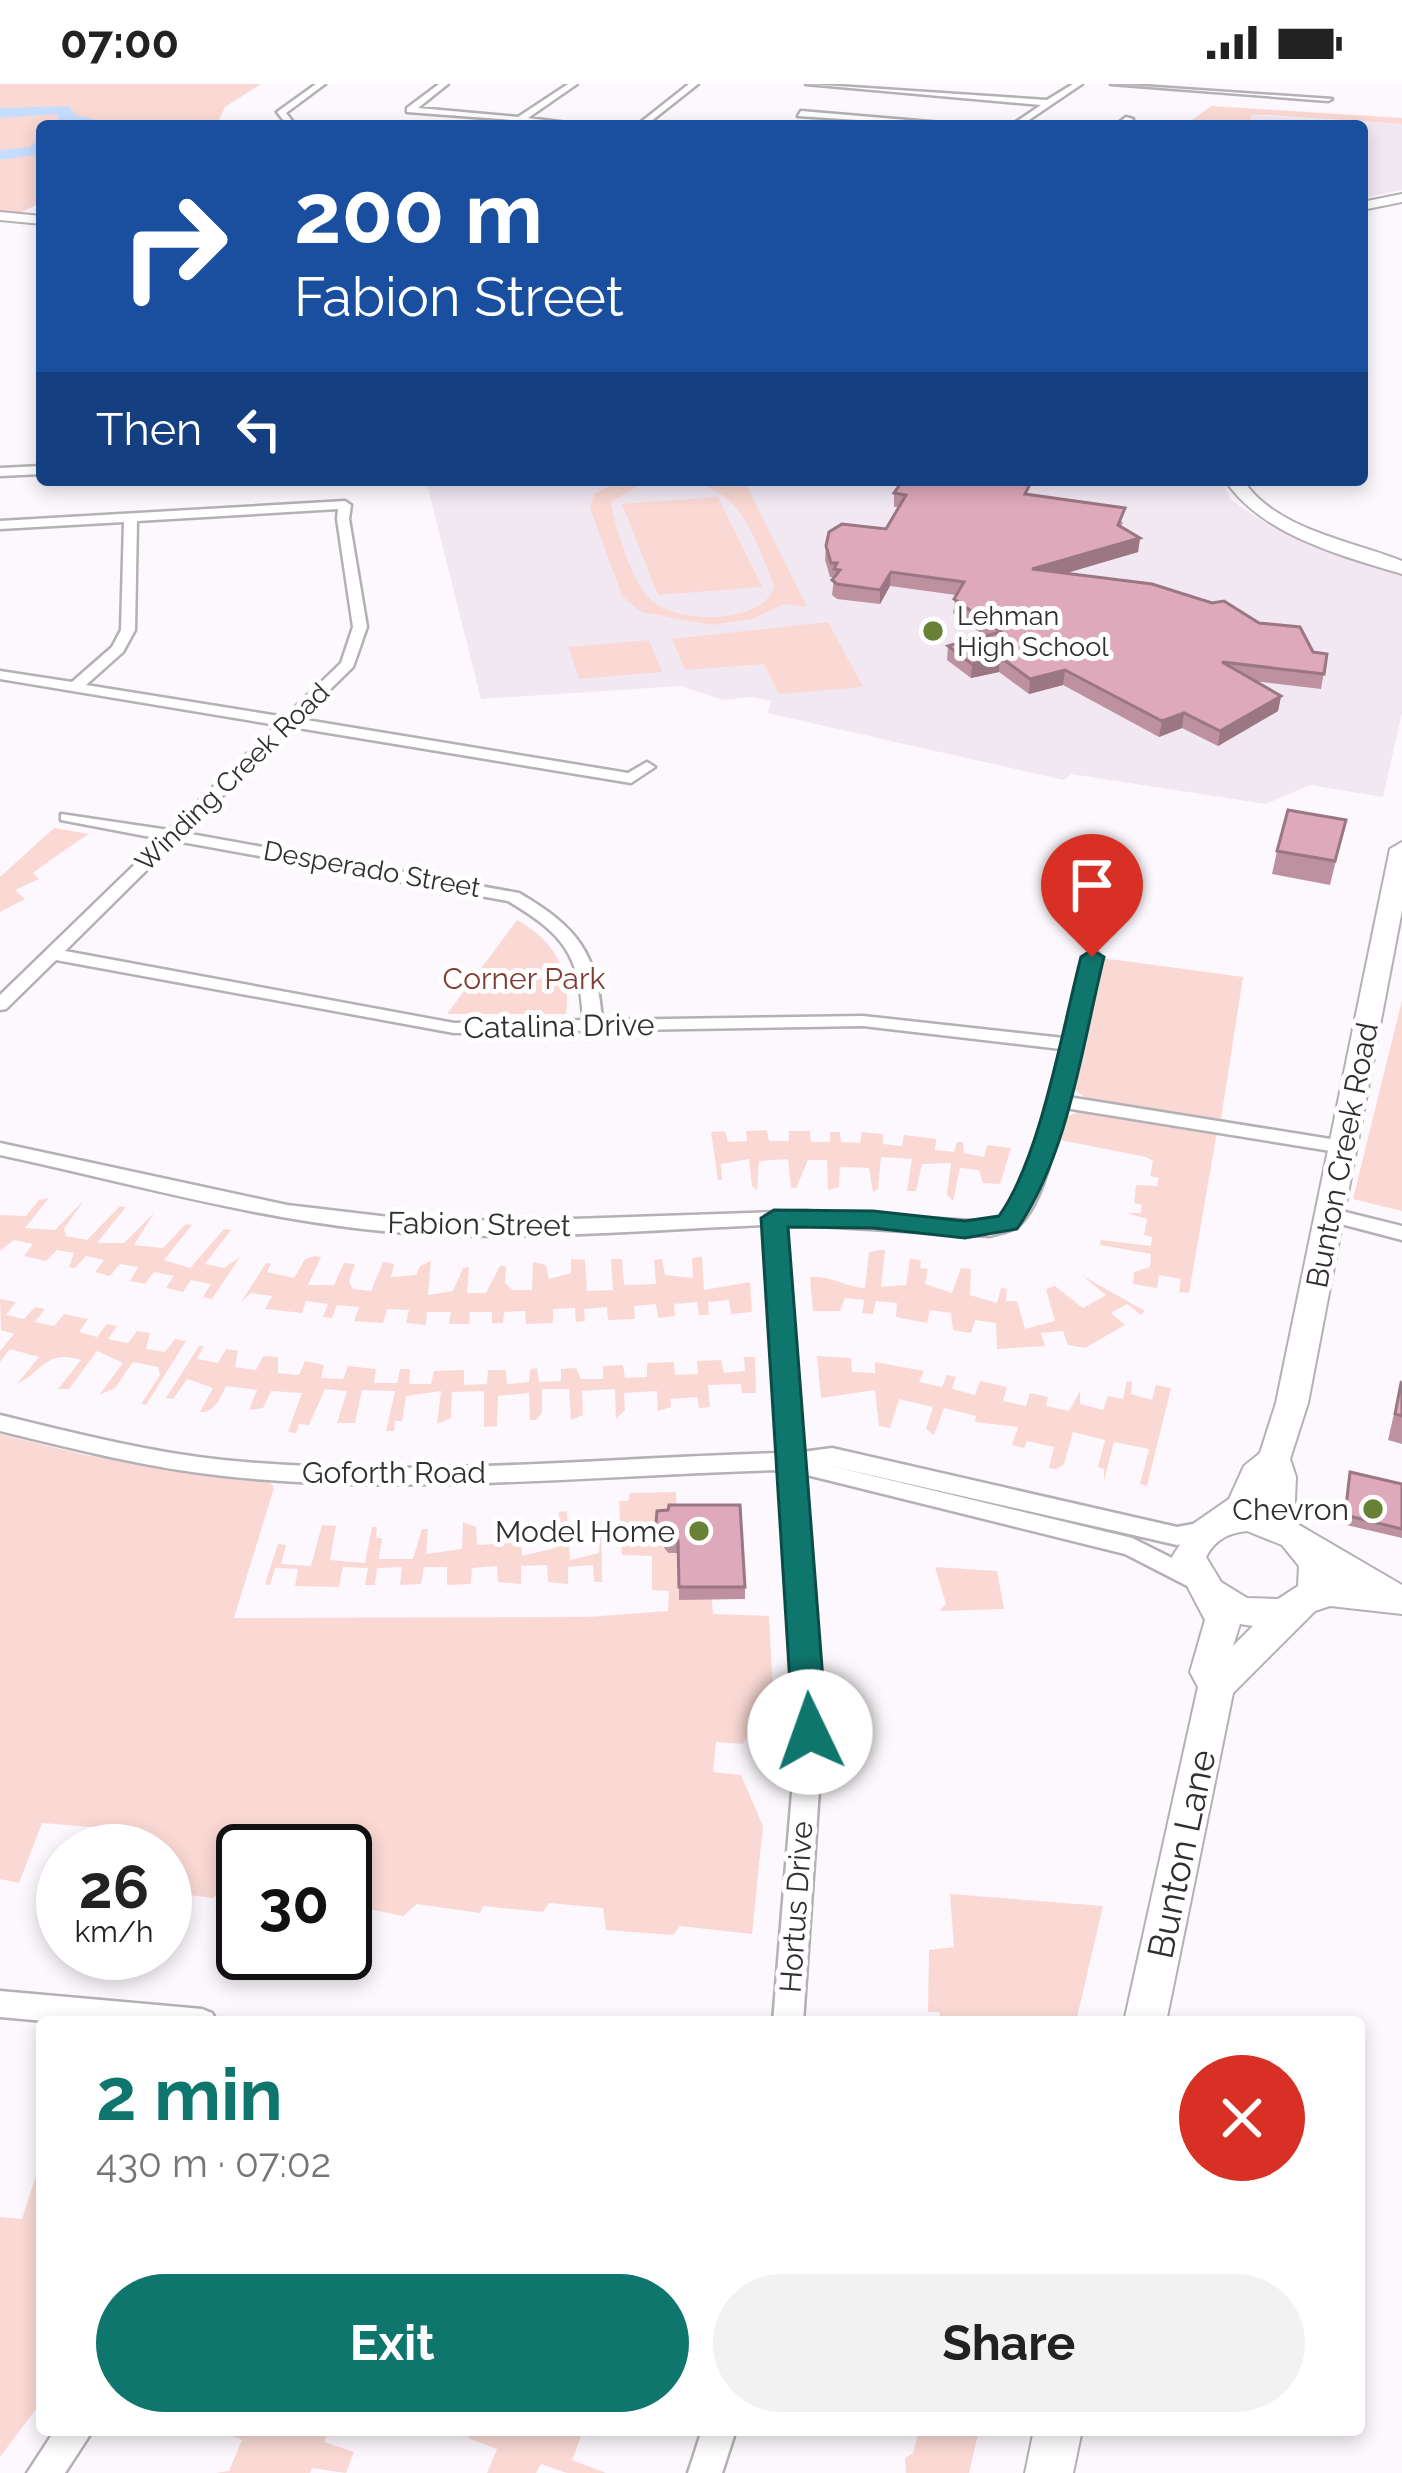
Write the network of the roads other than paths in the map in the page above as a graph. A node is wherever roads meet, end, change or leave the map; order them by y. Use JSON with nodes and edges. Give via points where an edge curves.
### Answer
{"nodes":[{"id":1,"x":321,"y":84,"type":"edge"},
{"id":2,"x":444,"y":84,"type":"edge"},
{"id":3,"x":573,"y":84,"type":"edge"},
{"id":4,"x":694,"y":84,"type":"edge"},
{"id":5,"x":810,"y":84,"type":"edge"},
{"id":6,"x":1001,"y":84,"type":"edge"},
{"id":7,"x":1078,"y":84,"type":"edge"},
{"id":8,"x":1115,"y":84,"type":"edge"},
{"id":9,"x":870,"y":86,"type":"edge"},
{"id":10,"x":979,"y":98,"type":"junction"},
{"id":11,"x":1328,"y":99,"type":"dead end"},
{"id":12,"x":1048,"y":103,"type":"junction"},
{"id":13,"x":801,"y":114,"type":"dead end"},
{"id":14,"x":287,"y":120,"type":"edge"},
{"id":15,"x":520,"y":120,"type":"joint"},
{"id":16,"x":648,"y":120,"type":"edge"},
{"id":17,"x":872,"y":120,"type":"edge"},
{"id":18,"x":1023,"y":120,"type":"edge"},
{"id":19,"x":1402,"y":198,"type":"edge"},
{"id":20,"x":1368,"y":205,"type":"edge"},
{"id":21,"x":0,"y":215,"type":"edge"},
{"id":22,"x":34,"y":219,"type":"edge"},
{"id":23,"x":36,"y":470,"type":"edge"},
{"id":24,"x":0,"y":472,"type":"edge"},
{"id":25,"x":1236,"y":486,"type":"edge"},
{"id":26,"x":131,"y":518,"type":"junction"},
{"id":27,"x":0,"y":525,"type":"edge"},
{"id":28,"x":1402,"y":568,"type":"edge"},
{"id":29,"x":0,"y":675,"type":"edge"},
{"id":30,"x":75,"y":687,"type":"junction"},
{"id":31,"x":288,"y":723,"type":"junction"},
{"id":32,"x":646,"y":767,"type":"dead end"},
{"id":33,"x":67,"y":817,"type":"dead end"},
{"id":34,"x":174,"y":833,"type":"junction"},
{"id":35,"x":1402,"y":849,"type":"edge"},
{"id":36,"x":1396,"y":913,"type":"edge"},
{"id":37,"x":53,"y":954,"type":"junction"},
{"id":38,"x":1092,"y":957,"type":"dead end"},
{"id":39,"x":0,"y":1005,"type":"edge"},
{"id":40,"x":593,"y":1028,"type":"junction"},
{"id":41,"x":1070,"y":1044,"type":"junction"},
{"id":42,"x":1056,"y":1101,"type":"junction"},
{"id":43,"x":1343,"y":1148,"type":"junction"},
{"id":44,"x":0,"y":1149,"type":"edge"},
{"id":45,"x":1329,"y":1214,"type":"junction"},
{"id":46,"x":774,"y":1218,"type":"junction"},
{"id":47,"x":1402,"y":1233,"type":"edge"},
{"id":48,"x":0,"y":1423,"type":"edge"},
{"id":49,"x":1274,"y":1460,"type":"junction"},
{"id":50,"x":792,"y":1461,"type":"junction"},
{"id":51,"x":832,"y":1466,"type":"junction"},
{"id":52,"x":1217,"y":1525,"type":"junction"},
{"id":53,"x":1277,"y":1526,"type":"junction"},
{"id":54,"x":1308,"y":1549,"type":"junction"},
{"id":55,"x":1206,"y":1590,"type":"junction"},
{"id":56,"x":1401,"y":1601,"type":"edge"},
{"id":57,"x":1299,"y":1605,"type":"junction"},
{"id":58,"x":1216,"y":1687,"type":"junction"},
{"id":59,"x":0,"y":2004,"type":"edge"},
{"id":60,"x":135,"y":2016,"type":"edge"},
{"id":61,"x":788,"y":2016,"type":"edge"},
{"id":62,"x":1146,"y":2016,"type":"edge"},
{"id":63,"x":72,"y":2436,"type":"edge"},
{"id":64,"x":716,"y":2436,"type":"edge"},
{"id":65,"x":1057,"y":2436,"type":"edge"},
{"id":66,"x":44,"y":2473,"type":"edge"},
{"id":67,"x":705,"y":2473,"type":"edge"},
{"id":68,"x":1049,"y":2473,"type":"edge"}],
"edges":[{"from":1,"to":14,"type":"street","via":[[281,112]]},
{"from":2,"to":15,"type":"street","via":[[410,110]]},
{"from":3,"to":15,"type":"street"},
{"from":4,"to":16,"type":"street"},
{"from":5,"to":9,"type":"street"},
{"from":6,"to":10,"type":"street"},
{"from":7,"to":12,"type":"street"},
{"from":8,"to":11,"type":"street"},
{"from":9,"to":10,"type":"street"},
{"from":10,"to":12,"type":"street"},
{"from":12,"to":18,"type":"street"},
{"from":13,"to":17,"type":"street"},
{"from":19,"to":20,"type":"street"},
{"from":21,"to":22,"type":"street"},
{"from":23,"to":24,"type":"street"},
{"from":25,"to":28,"type":"street","via":[[1276,521]]},
{"from":26,"to":27,"type":"street"},
{"from":26,"to":30,"type":"street","via":[[128,630]]},
{"from":26,"to":31,"type":"street","name":"Winding Creek Road","via":[[345,505],[358,645]]},
{"from":29,"to":30,"type":"street"},
{"from":30,"to":31,"type":"street"},
{"from":31,"to":32,"type":"street","via":[[632,778]]},
{"from":31,"to":34,"type":"street","name":"Winding Creek Road"},
{"from":33,"to":34,"type":"street","name":"Desperado Street"},
{"from":34,"to":37,"type":"street","name":"Winding Creek Road"},
{"from":34,"to":40,"type":"street","name":"Desperado Street","via":[[513,897],[579,946]]},
{"from":35,"to":36,"type":"street","name":"Bunton Creek Road"},
{"from":36,"to":43,"type":"street","name":"Bunton Creek Road"},
{"from":37,"to":39,"type":"street","name":"Winding Creek Road"},
{"from":37,"to":40,"type":"street","name":"Catalina Drive","via":[[421,1024]]},
{"from":38,"to":41,"type":"street"},
{"from":40,"to":41,"type":"street","name":"Catalina Drive","via":[[862,1021]]},
{"from":41,"to":42,"type":"street"},
{"from":42,"to":43,"type":"street"},
{"from":42,"to":46,"type":"street","name":"Fabion Street","via":[[1011,1228]]},
{"from":43,"to":45,"type":"street","name":"Bunton Creek Road"},
{"from":44,"to":46,"type":"street","name":"Fabion Street","via":[[286,1211],[389,1225]]},
{"from":45,"to":47,"type":"street"},
{"from":45,"to":49,"type":"street","name":"Bunton Creek Road"},
{"from":46,"to":50,"type":"street","name":"Hortus Drive"},
{"from":48,"to":50,"type":"street","name":"Goforth Road","via":[[222,1468],[315,1473],[405,1477]]},
{"from":49,"to":52,"type":"street","name":"Bunton Creek Road","via":[[1256,1474],[1243,1506]]},
{"from":49,"to":53,"type":"street","name":"Bunton Creek Road"},
{"from":50,"to":51,"type":"street","name":"Goforth Road"},
{"from":50,"to":61,"type":"street","name":"Hortus Drive","via":[[810,1732]]},
{"from":51,"to":52,"type":"street","name":"Goforth Road","via":[[1177,1536]]},
{"from":51,"to":55,"type":"street","name":"Goforth Road","via":[[1132,1547]]},
{"from":52,"to":53,"type":"street"},
{"from":52,"to":55,"type":"street","via":[[1189,1557]]},
{"from":53,"to":54,"type":"street"},
{"from":54,"to":56,"type":"street"},
{"from":54,"to":57,"type":"street","via":[[1318,1579]]},
{"from":55,"to":57,"type":"street","via":[[1242,1611]]},
{"from":55,"to":58,"type":"street","name":"Bunton Lane","via":[[1223,1620],[1208,1672]]},
{"from":56,"to":57,"type":"street","via":[[1330,1593]]},
{"from":57,"to":58,"type":"street"},
{"from":58,"to":62,"type":"street","name":"Bunton Lane"},
{"from":59,"to":60,"type":"street"},
{"from":63,"to":66,"type":"street"},
{"from":64,"to":67,"type":"street"},
{"from":65,"to":68,"type":"street"}]}
